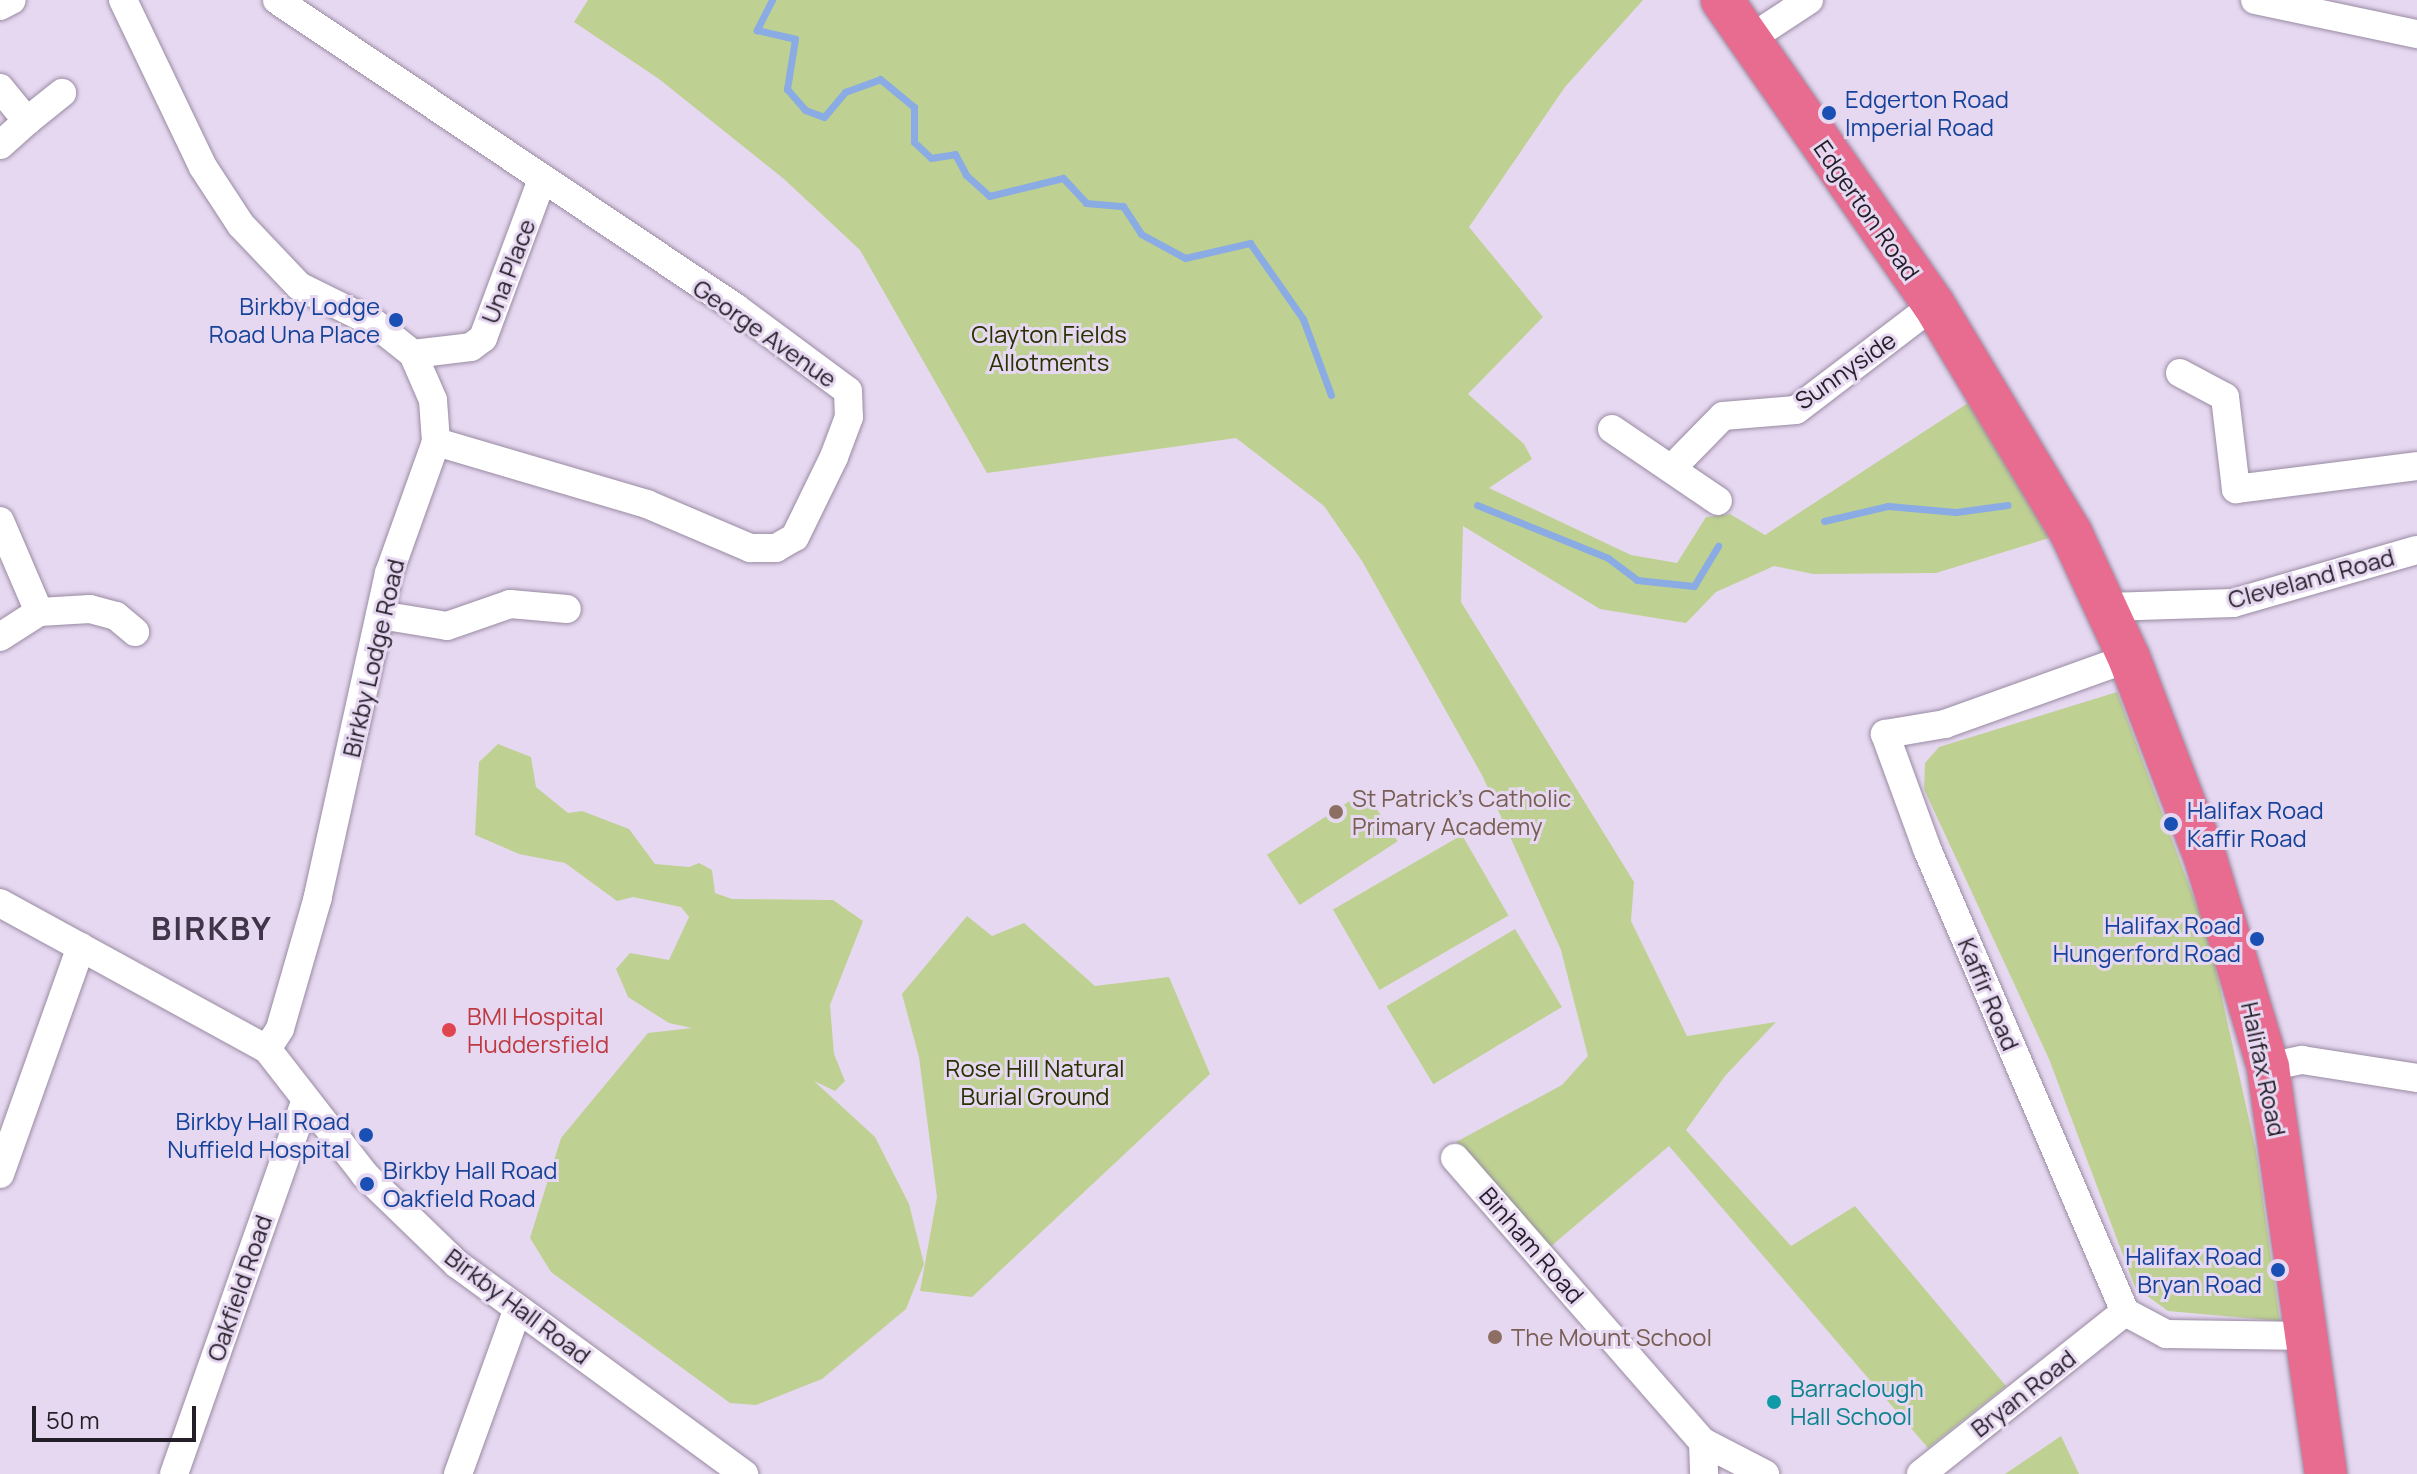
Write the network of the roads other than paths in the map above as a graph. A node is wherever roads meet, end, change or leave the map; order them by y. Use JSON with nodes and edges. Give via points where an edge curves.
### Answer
{"nodes":[{"id":1,"x":12,"y":0,"type":"edge"},
{"id":2,"x":123,"y":0,"type":"edge"},
{"id":3,"x":277,"y":0,"type":"edge"},
{"id":4,"x":1722,"y":0,"type":"edge"},
{"id":5,"x":1809,"y":0,"type":"edge"},
{"id":6,"x":2255,"y":0,"type":"edge"},
{"id":7,"x":0,"y":6,"type":"edge"},
{"id":8,"x":2417,"y":34,"type":"edge"},
{"id":9,"x":1748,"y":40,"type":"junction"},
{"id":10,"x":0,"y":88,"type":"edge"},
{"id":11,"x":62,"y":93,"type":"dead end"},
{"id":12,"x":27,"y":121,"type":"junction"},
{"id":13,"x":0,"y":145,"type":"edge"},
{"id":14,"x":541,"y":182,"type":"junction"},
{"id":15,"x":1934,"y":305,"type":"junction"},
{"id":16,"x":413,"y":354,"type":"junction"},
{"id":17,"x":2180,"y":373,"type":"dead end"},
{"id":18,"x":2005,"y":424,"type":"joint"},
{"id":19,"x":1612,"y":429,"type":"dead end"},
{"id":20,"x":436,"y":442,"type":"junction"},
{"id":21,"x":2417,"y":466,"type":"edge"},
{"id":22,"x":1673,"y":467,"type":"junction"},
{"id":23,"x":1718,"y":501,"type":"dead end"},
{"id":24,"x":0,"y":521,"type":"edge"},
{"id":25,"x":2417,"y":550,"type":"edge"},
{"id":26,"x":2108,"y":607,"type":"junction"},
{"id":27,"x":567,"y":609,"type":"dead end"},
{"id":28,"x":39,"y":612,"type":"junction"},
{"id":29,"x":380,"y":615,"type":"junction"},
{"id":30,"x":135,"y":632,"type":"dead end"},
{"id":31,"x":0,"y":637,"type":"edge"},
{"id":32,"x":2129,"y":658,"type":"junction"},
{"id":33,"x":0,"y":903,"type":"edge"},
{"id":34,"x":81,"y":947,"type":"junction"},
{"id":35,"x":267,"y":1049,"type":"junction"},
{"id":36,"x":2268,"y":1067,"type":"junction"},
{"id":37,"x":2417,"y":1078,"type":"edge"},
{"id":38,"x":305,"y":1102,"type":"junction"},
{"id":39,"x":1455,"y":1158,"type":"dead end"},
{"id":40,"x":0,"y":1174,"type":"edge"},
{"id":41,"x":517,"y":1311,"type":"junction"},
{"id":42,"x":2125,"y":1312,"type":"junction"},
{"id":43,"x":2310,"y":1336,"type":"junction"},
{"id":44,"x":1703,"y":1442,"type":"junction"},
{"id":45,"x":174,"y":1474,"type":"edge"},
{"id":46,"x":458,"y":1474,"type":"edge"},
{"id":47,"x":744,"y":1474,"type":"edge"},
{"id":48,"x":1704,"y":1474,"type":"edge"},
{"id":49,"x":1765,"y":1474,"type":"edge"},
{"id":50,"x":1921,"y":1474,"type":"edge"},
{"id":51,"x":2326,"y":1474,"type":"edge"}],
"edges":[{"from":1,"to":7,"type":"street"},
{"from":2,"to":16,"type":"street","name":"Birkby Lodge Road","via":[[203,167],[241,225],[299,286],[374,323]]},
{"from":3,"to":14,"type":"street","name":"George Avenue"},
{"from":4,"to":9,"type":"highway","name":"Edgerton Road"},
{"from":5,"to":9,"type":"street"},
{"from":6,"to":8,"type":"street"},
{"from":9,"to":15,"type":"highway","name":"Edgerton Road"},
{"from":10,"to":12,"type":"street"},
{"from":11,"to":12,"type":"street"},
{"from":12,"to":13,"type":"street"},
{"from":14,"to":16,"type":"street","name":"Una Place","via":[[483,338],[471,347]]},
{"from":14,"to":20,"type":"street","name":"George Avenue","via":[[736,308],[848,391],[849,417],[834,457],[795,537],[776,548],[750,548],[647,504]]},
{"from":15,"to":18,"type":"highway","name":"Edgerton Road"},
{"from":15,"to":22,"type":"street","name":"Sunnyside","via":[[1796,410],[1723,416]]},
{"from":16,"to":20,"type":"street","name":"Birkby Lodge Road","via":[[433,400]]},
{"from":17,"to":21,"type":"street","via":[[2225,397],[2236,489]]},
{"from":18,"to":26,"type":"highway","name":"Halifax Road","via":[[2071,533]]},
{"from":19,"to":22,"type":"street"},
{"from":20,"to":29,"type":"street","name":"Birkby Lodge Road","via":[[389,573]]},
{"from":22,"to":23,"type":"street"},
{"from":24,"to":28,"type":"street"},
{"from":25,"to":26,"type":"street","name":"Cleveland Road","via":[[2233,603]]},
{"from":26,"to":32,"type":"highway","name":"Halifax Road"},
{"from":27,"to":29,"type":"street","via":[[510,604],[447,626]]},
{"from":28,"to":30,"type":"street","via":[[90,609],[116,616]]},
{"from":28,"to":31,"type":"street"},
{"from":29,"to":35,"type":"street","name":"Birkby Lodge Road","via":[[318,897],[280,1029]]},
{"from":32,"to":36,"type":"highway","name":"Halifax Road","via":[[2206,860]]},
{"from":32,"to":42,"type":"street","name":"Kaffir Road","via":[[1945,724],[1885,734],[1927,849]]},
{"from":33,"to":34,"type":"street","name":"Birkby Hall Road"},
{"from":34,"to":35,"type":"street","name":"Birkby Hall Road"},
{"from":34,"to":40,"type":"street"},
{"from":35,"to":38,"type":"street","name":"Birkby Hall Road"},
{"from":36,"to":37,"type":"street","via":[[2302,1060]]},
{"from":36,"to":43,"type":"highway","name":"Halifax Road"},
{"from":38,"to":41,"type":"street","name":"Birkby Hall Road","via":[[365,1175],[457,1264]]},
{"from":38,"to":45,"type":"street","name":"Oakfield Road"},
{"from":39,"to":44,"type":"street","name":"Binham Road"},
{"from":41,"to":46,"type":"street"},
{"from":41,"to":47,"type":"street","name":"Birkby Hall Road"},
{"from":42,"to":43,"type":"street","via":[[2166,1334]]},
{"from":42,"to":50,"type":"street","name":"Bryan Road"},
{"from":43,"to":51,"type":"highway","name":"Halifax Road"},
{"from":44,"to":48,"type":"street"},
{"from":44,"to":49,"type":"street","name":"Binham Road"}]}
